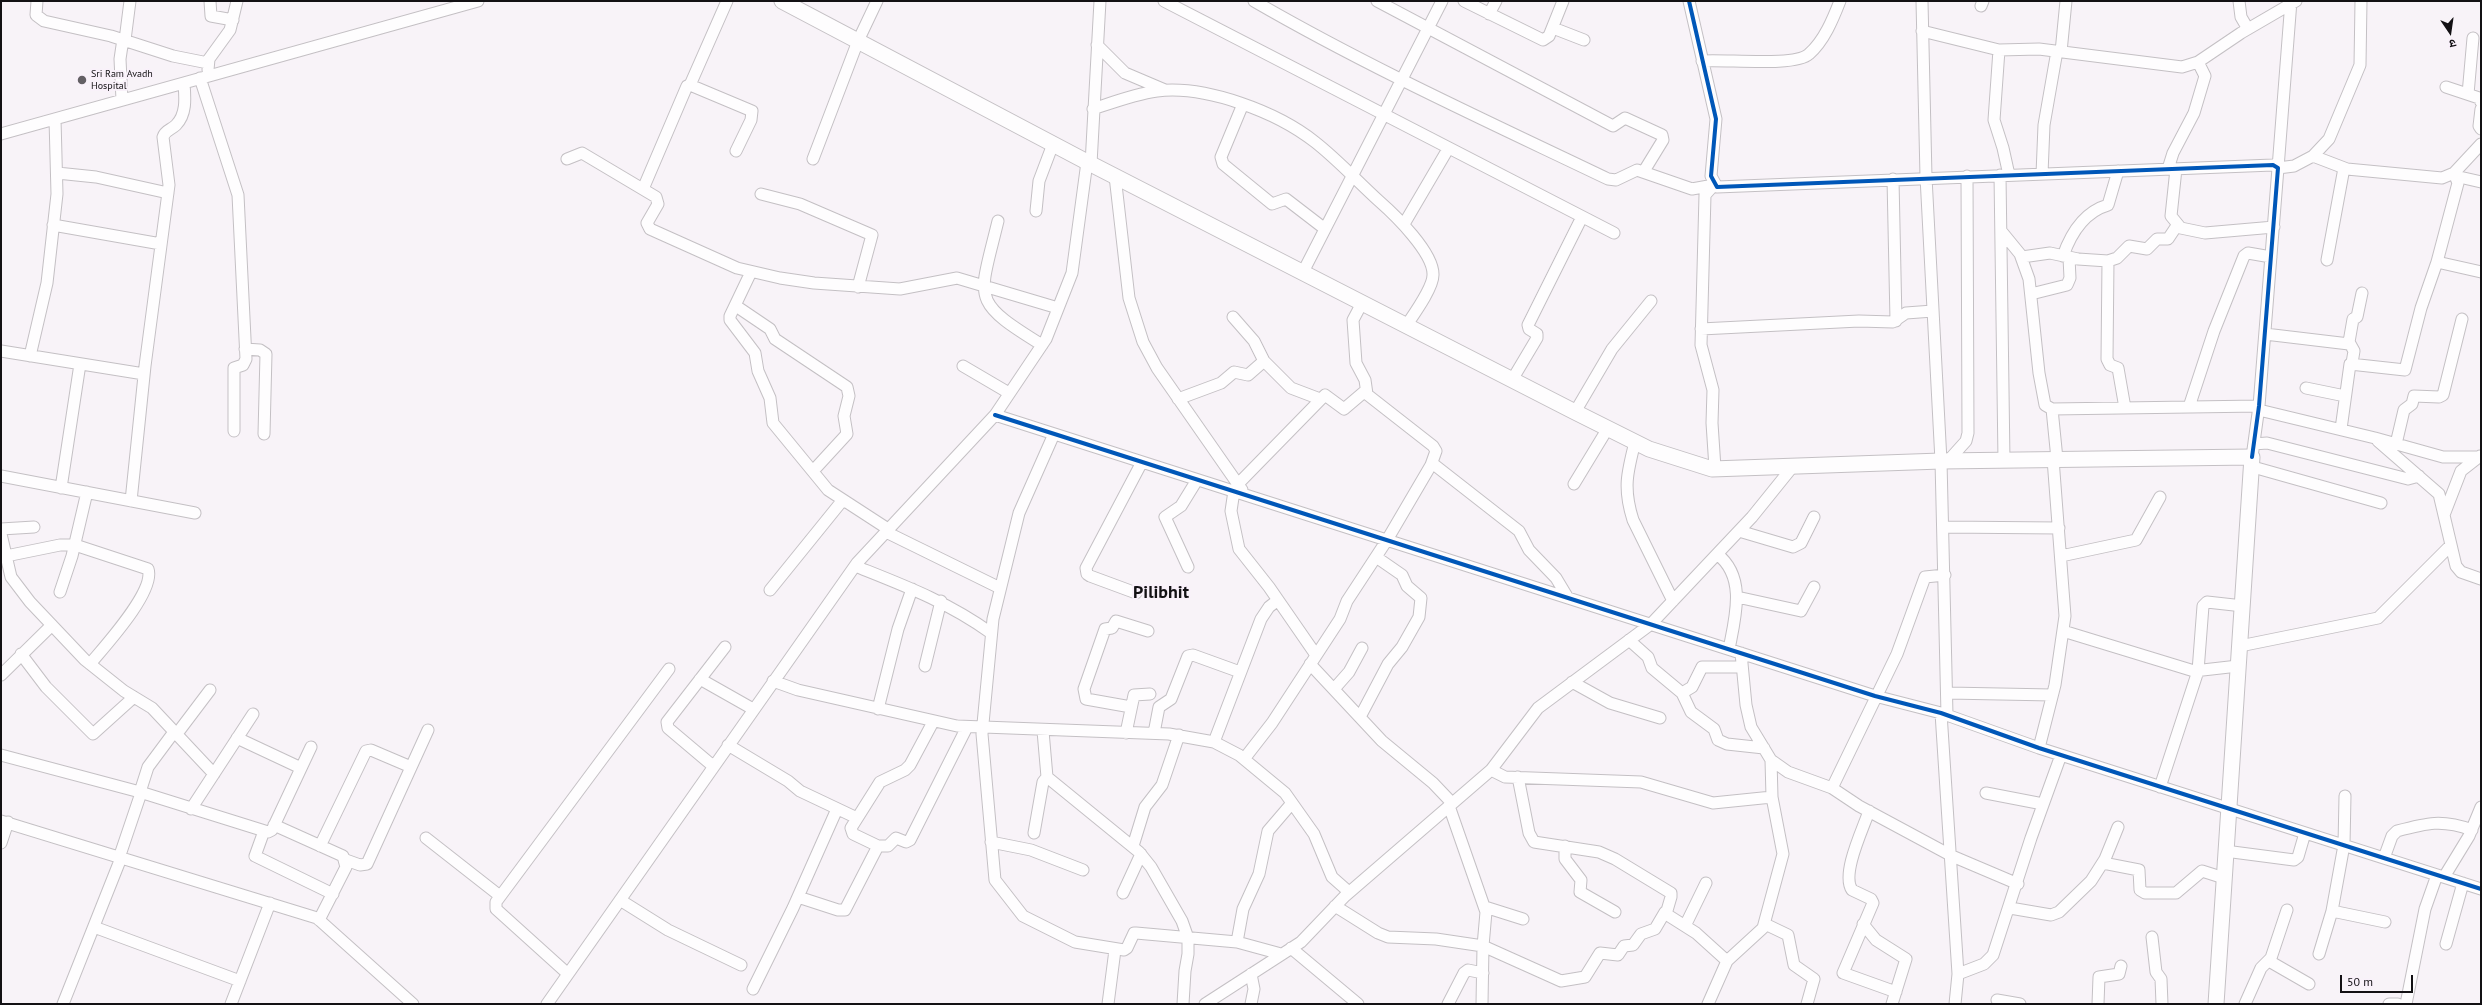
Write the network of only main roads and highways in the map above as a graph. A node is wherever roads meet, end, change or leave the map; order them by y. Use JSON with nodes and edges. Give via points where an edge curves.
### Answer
{"nodes":[{"id":1,"x":782,"y":1,"type":"edge"},
{"id":2,"x":2216,"y":1004,"type":"edge"}],
"edges":[{"from":1,"to":2,"type":"main road","via":[[1089,163],[1649,449],[1715,468],[2253,456]]}]}
